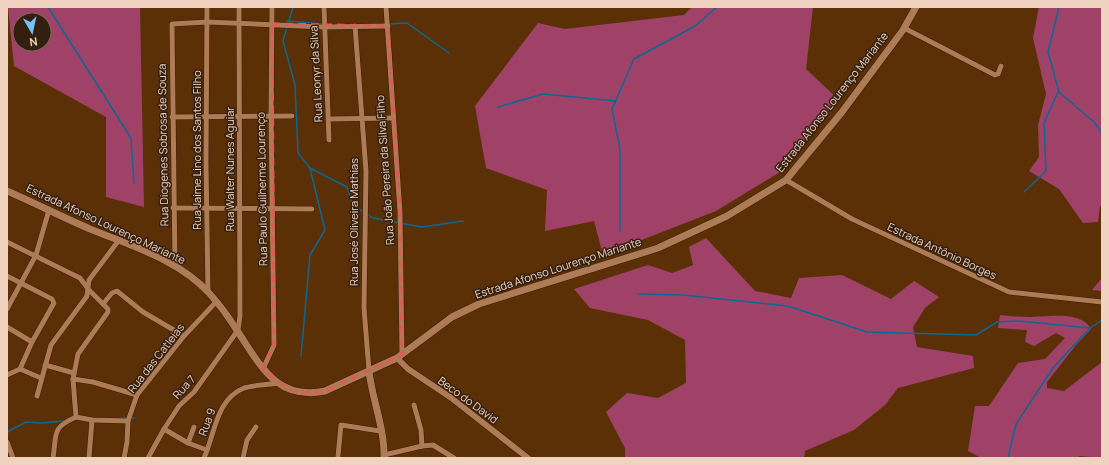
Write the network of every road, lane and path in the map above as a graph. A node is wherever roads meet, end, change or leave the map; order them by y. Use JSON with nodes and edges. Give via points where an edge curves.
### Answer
{"nodes":[{"id":1,"x":207,"y":7,"type":"edge"},
{"id":2,"x":239,"y":7,"type":"edge"},
{"id":3,"x":272,"y":7,"type":"edge"},
{"id":4,"x":324,"y":7,"type":"edge"},
{"id":5,"x":386,"y":7,"type":"edge"},
{"id":6,"x":916,"y":7,"type":"edge"},
{"id":7,"x":207,"y":22,"type":"junction"},
{"id":8,"x":239,"y":23,"type":"junction"},
{"id":9,"x":272,"y":24,"type":"junction"},
{"id":10,"x":355,"y":26,"type":"junction"},
{"id":11,"x":388,"y":26,"type":"junction"},
{"id":12,"x":324,"y":27,"type":"junction"},
{"id":13,"x":904,"y":28,"type":"junction"},
{"id":14,"x":1001,"y":66,"type":"dead end"},
{"id":15,"x":207,"y":116,"type":"junction"},
{"id":16,"x":240,"y":116,"type":"junction"},
{"id":17,"x":271,"y":116,"type":"junction"},
{"id":18,"x":292,"y":116,"type":"dead end"},
{"id":19,"x":172,"y":117,"type":"junction"},
{"id":20,"x":393,"y":118,"type":"junction"},
{"id":21,"x":329,"y":119,"type":"junction"},
{"id":22,"x":361,"y":119,"type":"junction"},
{"id":23,"x":329,"y":140,"type":"dead end"},
{"id":24,"x":786,"y":180,"type":"junction"},
{"id":25,"x":7,"y":191,"type":"edge"},
{"id":26,"x":173,"y":208,"type":"junction"},
{"id":27,"x":207,"y":208,"type":"junction"},
{"id":28,"x":240,"y":208,"type":"junction"},
{"id":29,"x":272,"y":209,"type":"junction"},
{"id":30,"x":312,"y":209,"type":"dead end"},
{"id":31,"x":48,"y":210,"type":"junction"},
{"id":32,"x":119,"y":240,"type":"junction"},
{"id":33,"x":7,"y":242,"type":"edge"},
{"id":34,"x":36,"y":255,"type":"junction"},
{"id":35,"x":175,"y":266,"type":"junction"},
{"id":36,"x":7,"y":276,"type":"edge"},
{"id":37,"x":22,"y":282,"type":"junction"},
{"id":38,"x":89,"y":290,"type":"junction"},
{"id":39,"x":208,"y":292,"type":"junction"},
{"id":40,"x":216,"y":302,"type":"junction"},
{"id":41,"x":1102,"y":302,"type":"edge"},
{"id":42,"x":102,"y":304,"type":"junction"},
{"id":43,"x":7,"y":309,"type":"edge"},
{"id":44,"x":7,"y":327,"type":"edge"},
{"id":45,"x":238,"y":330,"type":"junction"},
{"id":46,"x":184,"y":336,"type":"junction"},
{"id":47,"x":32,"y":342,"type":"junction"},
{"id":48,"x":399,"y":356,"type":"junction"},
{"id":49,"x":45,"y":364,"type":"junction"},
{"id":50,"x":20,"y":369,"type":"junction"},
{"id":51,"x":263,"y":369,"type":"junction"},
{"id":52,"x":369,"y":371,"type":"junction"},
{"id":53,"x":74,"y":373,"type":"junction"},
{"id":54,"x":7,"y":376,"type":"edge"},
{"id":55,"x":41,"y":378,"type":"junction"},
{"id":56,"x":73,"y":379,"type":"junction"},
{"id":57,"x":277,"y":383,"type":"junction"},
{"id":58,"x":137,"y":395,"type":"junction"},
{"id":59,"x":37,"y":396,"type":"dead end"},
{"id":60,"x":414,"y":405,"type":"dead end"},
{"id":61,"x":76,"y":417,"type":"junction"},
{"id":62,"x":92,"y":420,"type":"junction"},
{"id":63,"x":128,"y":421,"type":"junction"},
{"id":64,"x":194,"y":427,"type":"dead end"},
{"id":65,"x":256,"y":427,"type":"dead end"},
{"id":66,"x":164,"y":430,"type":"junction"},
{"id":67,"x":380,"y":431,"type":"junction"},
{"id":68,"x":7,"y":442,"type":"edge"},
{"id":69,"x":188,"y":443,"type":"junction"},
{"id":70,"x":422,"y":446,"type":"junction"},
{"id":71,"x":207,"y":450,"type":"junction"},
{"id":72,"x":338,"y":456,"type":"dead end"},
{"id":73,"x":384,"y":456,"type":"edge"},
{"id":74,"x":13,"y":458,"type":"edge"},
{"id":75,"x":53,"y":458,"type":"edge"},
{"id":76,"x":89,"y":458,"type":"edge"},
{"id":77,"x":124,"y":458,"type":"edge"},
{"id":78,"x":148,"y":458,"type":"edge"},
{"id":79,"x":204,"y":458,"type":"edge"},
{"id":80,"x":243,"y":458,"type":"edge"},
{"id":81,"x":454,"y":458,"type":"edge"},
{"id":82,"x":528,"y":458,"type":"edge"}],
"edges":[{"from":1,"to":7,"type":"street","name":"Rua Jaime Lino dos Santos Filho"},
{"from":2,"to":8,"type":"street","name":"Rua Walter Nunes Aguiar"},
{"from":3,"to":9,"type":"street","name":"Rua Paulo Guilherme Lourenço"},
{"from":4,"to":12,"type":"street","name":"Rua Leonyr da Silva"},
{"from":5,"to":11,"type":"street","name":"Rua João Pereira da Silva Filho"},
{"from":6,"to":13,"type":"main road","name":"Estrada Afonso Lourenço Mariante"},
{"from":7,"to":8,"type":"street"},
{"from":7,"to":15,"type":"street","name":"Rua Jaime Lino dos Santos Filho"},
{"from":7,"to":19,"type":"street","name":"Rua Diogenes Sobrosa de Souza","via":[[172,24]]},
{"from":8,"to":9,"type":"street"},
{"from":8,"to":16,"type":"street","name":"Rua Walter Nunes Aguiar"},
{"from":9,"to":12,"type":"street"},
{"from":9,"to":17,"type":"street","name":"Rua Paulo Guilherme Lourenço"},
{"from":10,"to":11,"type":"street"},
{"from":10,"to":12,"type":"street"},
{"from":10,"to":22,"type":"street","name":"Rua José Oliveira Mathias"},
{"from":11,"to":20,"type":"street","name":"Rua João Pereira da Silva Filho"},
{"from":12,"to":21,"type":"street","name":"Rua Leonyr da Silva"},
{"from":13,"to":14,"type":"street","via":[[995,74],[998,74]]},
{"from":13,"to":24,"type":"main road","name":"Estrada Afonso Lourenço Mariante","via":[[842,112]]},
{"from":15,"to":16,"type":"street"},
{"from":15,"to":19,"type":"street"},
{"from":15,"to":27,"type":"street","name":"Rua Jaime Lino dos Santos Filho"},
{"from":16,"to":17,"type":"street"},
{"from":16,"to":28,"type":"street","name":"Rua Walter Nunes Aguiar"},
{"from":17,"to":18,"type":"street"},
{"from":17,"to":29,"type":"street","name":"Rua Paulo Guilherme Lourenço"},
{"from":19,"to":26,"type":"street","name":"Rua Diogenes Sobrosa de Souza"},
{"from":20,"to":22,"type":"street"},
{"from":20,"to":48,"type":"street","name":"Rua João Pereira da Silva Filho","via":[[400,212]]},
{"from":21,"to":22,"type":"street"},
{"from":21,"to":23,"type":"street","name":"Rua Leonyr da Silva"},
{"from":22,"to":52,"type":"street","name":"Rua José Oliveira Mathias","via":[[366,171],[364,308]]},
{"from":24,"to":41,"type":"street","name":"Estrada Antônio Borges","via":[[852,219],[1009,292]]},
{"from":24,"to":48,"type":"main road","name":"Estrada Afonso Lourenço Mariante","via":[[727,216],[658,248],[479,304],[452,317]]},
{"from":25,"to":31,"type":"main road","name":"Estrada Afonso Lourenço Mariante"},
{"from":26,"to":27,"type":"street"},
{"from":26,"to":35,"type":"street","name":"Rua Diogenes Sobrosa de Souza"},
{"from":27,"to":28,"type":"street"},
{"from":27,"to":39,"type":"street","name":"Rua Jaime Lino dos Santos Filho"},
{"from":28,"to":29,"type":"street"},
{"from":28,"to":45,"type":"street","name":"Rua Walter Nunes Aguiar"},
{"from":29,"to":30,"type":"street"},
{"from":29,"to":51,"type":"street","name":"Rua Paulo Guilherme Lourenço","via":[[274,345]]},
{"from":31,"to":32,"type":"main road","name":"Estrada Afonso Lourenço Mariante"},
{"from":31,"to":34,"type":"street"},
{"from":32,"to":35,"type":"main road","name":"Estrada Afonso Lourenço Mariante"},
{"from":32,"to":38,"type":"street","via":[[89,280]]},
{"from":33,"to":34,"type":"street"},
{"from":34,"to":37,"type":"street"},
{"from":34,"to":38,"type":"street","via":[[80,278]]},
{"from":35,"to":39,"type":"main road","name":"Estrada Afonso Lourenço Mariante"},
{"from":36,"to":37,"type":"street"},
{"from":37,"to":43,"type":"street"},
{"from":37,"to":47,"type":"street","via":[[54,301]]},
{"from":38,"to":42,"type":"street"},
{"from":38,"to":49,"type":"street","via":[[51,345]]},
{"from":39,"to":40,"type":"main road","name":"Estrada Afonso Lourenço Mariante"},
{"from":40,"to":45,"type":"main road","name":"Estrada Afonso Lourenço Mariante"},
{"from":40,"to":46,"type":"street","name":"Rua das Catleias"},
{"from":42,"to":46,"type":"street","via":[[112,293],[117,292],[143,312]]},
{"from":42,"to":53,"type":"street","via":[[109,310],[78,354]]},
{"from":44,"to":47,"type":"street"},
{"from":45,"to":51,"type":"main road","name":"Estrada Afonso Lourenço Mariante"},
{"from":45,"to":66,"type":"street","name":"Rua 7","via":[[194,392],[179,406]]},
{"from":46,"to":58,"type":"street","name":"Rua das Catleias"},
{"from":47,"to":50,"type":"street"},
{"from":48,"to":52,"type":"main road","name":"Estrada Afonso Lourenço Mariante"},
{"from":48,"to":82,"type":"street","name":"Beco do David","via":[[408,369],[450,397]]},
{"from":49,"to":53,"type":"street"},
{"from":49,"to":55,"type":"street"},
{"from":50,"to":54,"type":"street"},
{"from":50,"to":55,"type":"street"},
{"from":51,"to":57,"type":"main road","name":"Estrada Afonso Lourenço Mariante"},
{"from":52,"to":57,"type":"main road","name":"Estrada Afonso Lourenço Mariante","via":[[342,385],[313,394],[300,393]]},
{"from":52,"to":67,"type":"main road"},
{"from":53,"to":56,"type":"street"},
{"from":55,"to":59,"type":"street"},
{"from":56,"to":58,"type":"street"},
{"from":56,"to":61,"type":"street"},
{"from":57,"to":71,"type":"street","name":"Rua 9","via":[[244,388],[226,400],[218,415]]},
{"from":58,"to":63,"type":"street","name":"Rua das Catleias"},
{"from":60,"to":70,"type":"street","via":[[421,430]]},
{"from":61,"to":62,"type":"street"},
{"from":61,"to":75,"type":"street","via":[[57,427]]},
{"from":62,"to":63,"type":"street"},
{"from":62,"to":76,"type":"street"},
{"from":63,"to":77,"type":"street","name":"Rua das Catleias"},
{"from":64,"to":69,"type":"street"},
{"from":65,"to":80,"type":"street","via":[[247,440]]},
{"from":66,"to":69,"type":"street"},
{"from":66,"to":78,"type":"street","name":"Rua 7"},
{"from":67,"to":72,"type":"street","via":[[341,425]]},
{"from":67,"to":73,"type":"main road"},
{"from":68,"to":74,"type":"street"},
{"from":69,"to":71,"type":"street"},
{"from":70,"to":73,"type":"street"},
{"from":70,"to":81,"type":"street","via":[[433,445]]},
{"from":71,"to":79,"type":"street","name":"Rua 9"}]}
